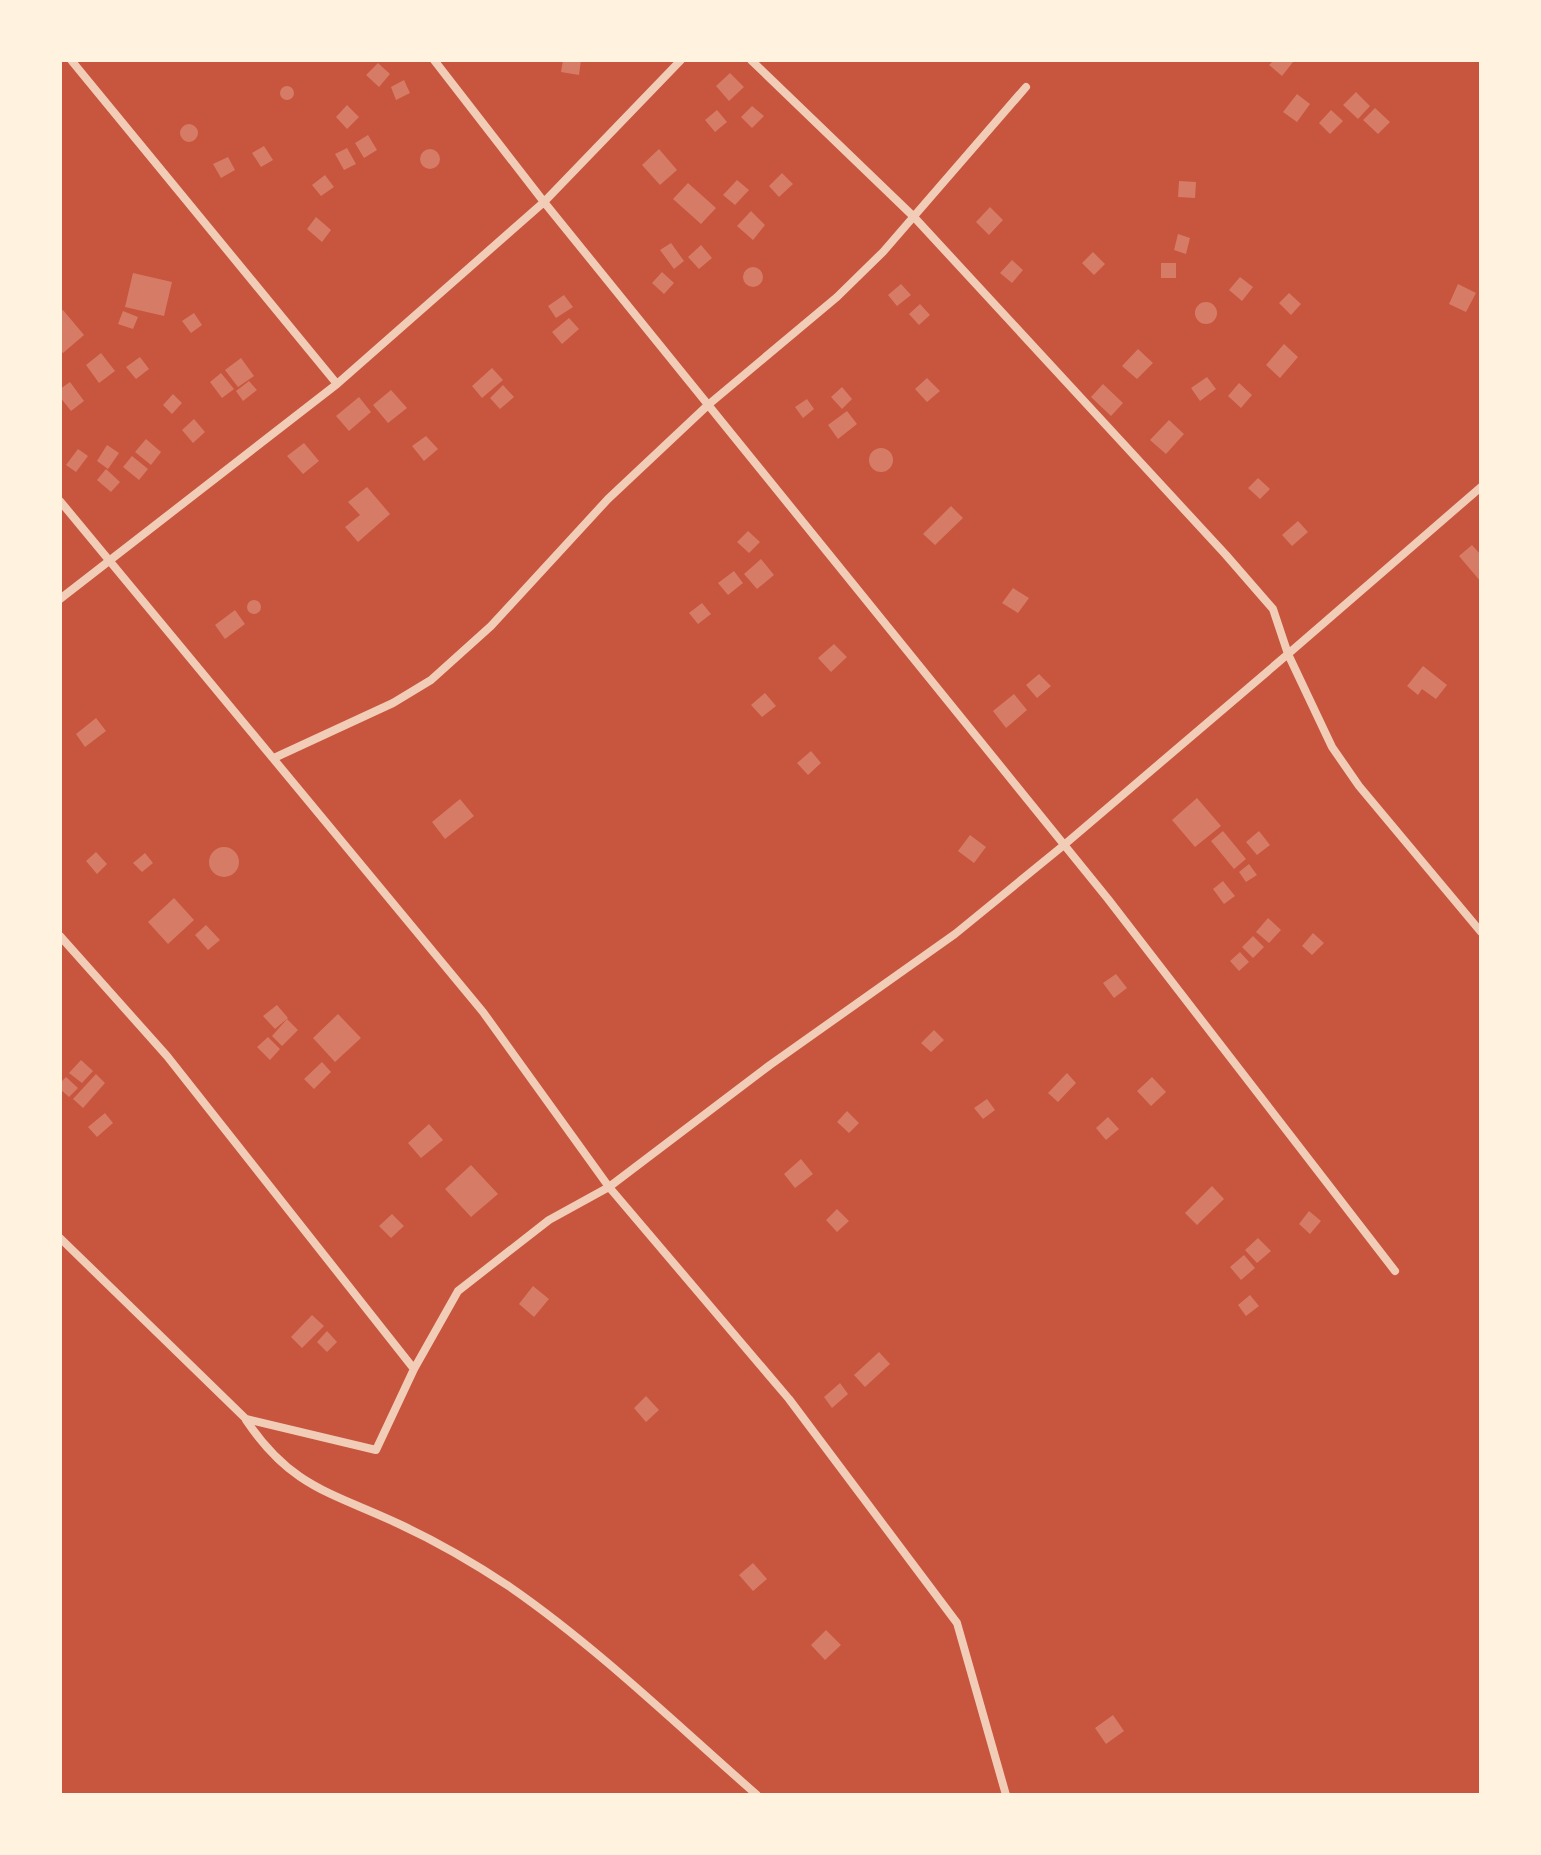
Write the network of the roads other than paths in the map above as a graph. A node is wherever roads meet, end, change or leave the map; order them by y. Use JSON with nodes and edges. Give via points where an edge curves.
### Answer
{"nodes":[{"id":1,"x":71,"y":60,"type":"edge"},
{"id":2,"x":434,"y":60,"type":"edge"},
{"id":3,"x":681,"y":60,"type":"edge"},
{"id":4,"x":751,"y":60,"type":"edge"},
{"id":5,"x":1026,"y":87,"type":"dead end"},
{"id":6,"x":544,"y":202,"type":"junction"},
{"id":7,"x":914,"y":217,"type":"junction"},
{"id":8,"x":337,"y":384,"type":"junction"},
{"id":9,"x":708,"y":405,"type":"junction"},
{"id":10,"x":1481,"y":487,"type":"edge"},
{"id":11,"x":60,"y":501,"type":"edge"},
{"id":12,"x":109,"y":560,"type":"junction"},
{"id":13,"x":60,"y":599,"type":"edge"},
{"id":14,"x":1288,"y":654,"type":"junction"},
{"id":15,"x":274,"y":758,"type":"junction"},
{"id":16,"x":1064,"y":845,"type":"junction"},
{"id":17,"x":1481,"y":932,"type":"edge"},
{"id":18,"x":60,"y":936,"type":"edge"},
{"id":19,"x":609,"y":1187,"type":"junction"},
{"id":20,"x":60,"y":1238,"type":"edge"},
{"id":21,"x":1395,"y":1271,"type":"dead end"},
{"id":22,"x":414,"y":1369,"type":"junction"},
{"id":23,"x":246,"y":1419,"type":"junction"},
{"id":24,"x":757,"y":1795,"type":"edge"},
{"id":25,"x":1006,"y":1795,"type":"edge"}],
"edges":[{"from":1,"to":8,"type":"street"},
{"from":2,"to":6,"type":"street"},
{"from":3,"to":6,"type":"street"},
{"from":4,"to":7,"type":"street"},
{"from":5,"to":7,"type":"street"},
{"from":6,"to":8,"type":"street"},
{"from":6,"to":9,"type":"street"},
{"from":7,"to":9,"type":"street","via":[[837,297]]},
{"from":7,"to":14,"type":"street","via":[[1273,609]]},
{"from":8,"to":12,"type":"street"},
{"from":9,"to":15,"type":"street","via":[[431,680]]},
{"from":9,"to":16,"type":"street"},
{"from":10,"to":14,"type":"street"},
{"from":11,"to":12,"type":"street"},
{"from":12,"to":13,"type":"street"},
{"from":12,"to":15,"type":"street"},
{"from":14,"to":16,"type":"street"},
{"from":14,"to":17,"type":"street","via":[[1332,747],[1359,786]]},
{"from":15,"to":19,"type":"street","via":[[483,1012]]},
{"from":16,"to":19,"type":"street","via":[[955,934]]},
{"from":16,"to":21,"type":"street"},
{"from":18,"to":22,"type":"street","via":[[167,1056]]},
{"from":19,"to":22,"type":"street","via":[[549,1220],[458,1291]]},
{"from":19,"to":25,"type":"street","via":[[789,1399],[957,1623]]},
{"from":20,"to":23,"type":"street"},
{"from":22,"to":23,"type":"street","via":[[376,1450]]},
{"from":23,"to":24,"type":"street","via":[[300,1478],[437,1543],[547,1614]]}]}
